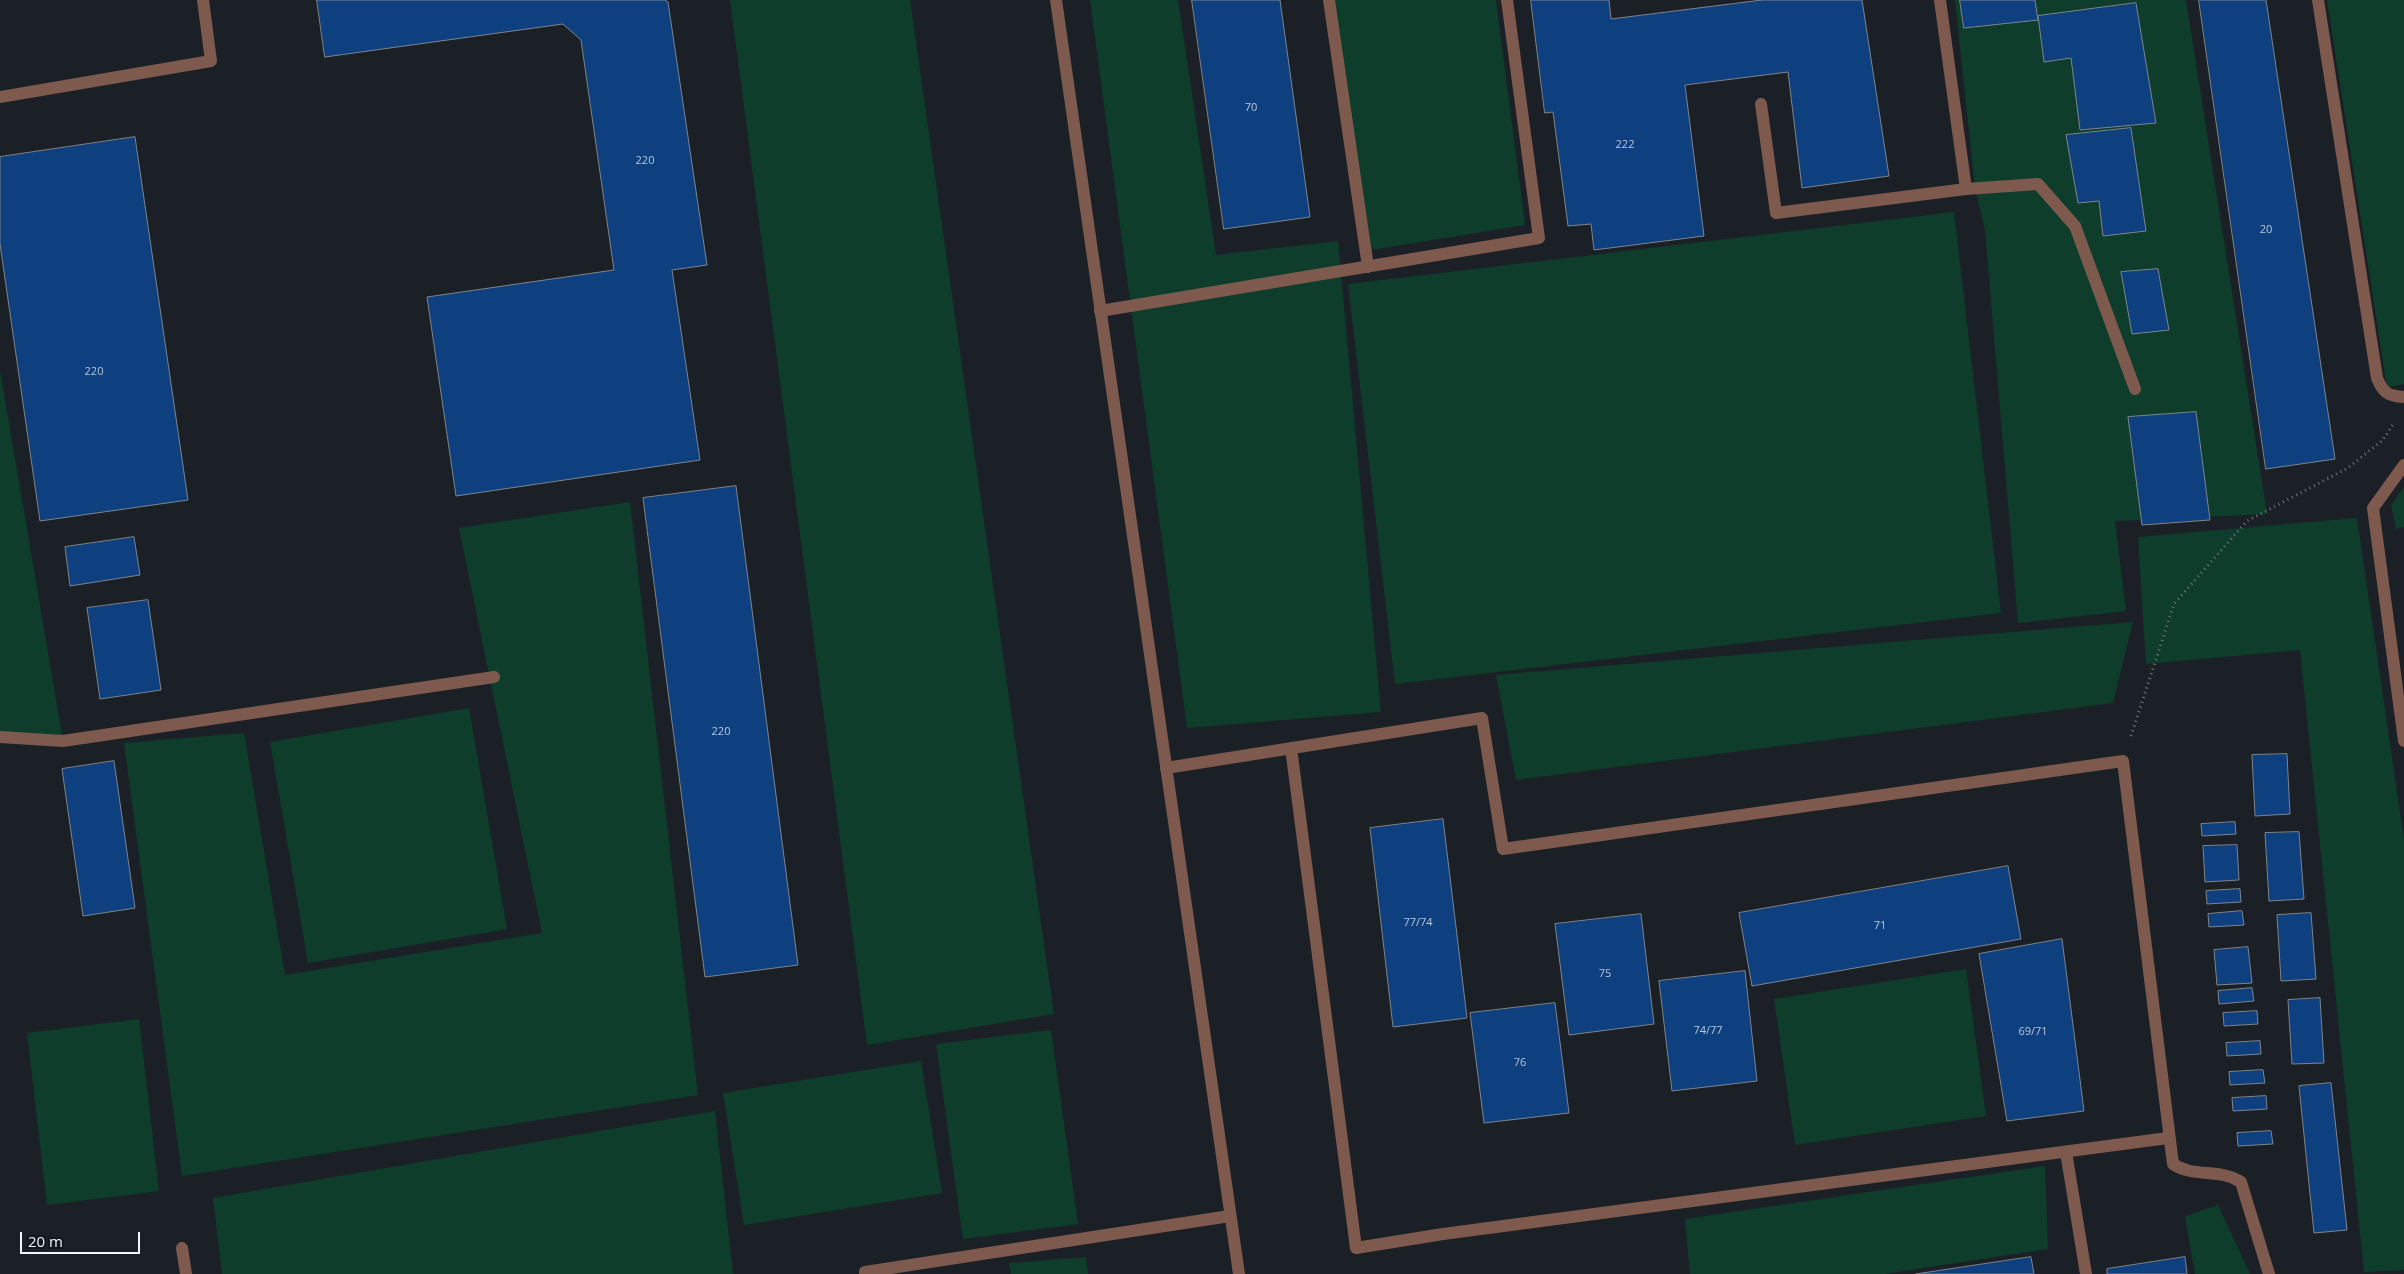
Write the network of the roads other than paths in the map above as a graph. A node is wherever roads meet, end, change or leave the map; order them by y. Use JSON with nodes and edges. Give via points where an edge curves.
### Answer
{"nodes":[{"id":1,"x":203,"y":0,"type":"edge"},
{"id":2,"x":1056,"y":0,"type":"edge"},
{"id":3,"x":1329,"y":0,"type":"edge"},
{"id":4,"x":1507,"y":0,"type":"edge"},
{"id":5,"x":1940,"y":0,"type":"edge"},
{"id":6,"x":2318,"y":0,"type":"edge"},
{"id":7,"x":0,"y":97,"type":"edge"},
{"id":8,"x":1761,"y":104,"type":"dead end"},
{"id":9,"x":1966,"y":189,"type":"junction"},
{"id":10,"x":1368,"y":266,"type":"junction"},
{"id":11,"x":1100,"y":311,"type":"junction"},
{"id":12,"x":2135,"y":390,"type":"dead end"},
{"id":13,"x":2404,"y":397,"type":"edge"},
{"id":14,"x":2404,"y":465,"type":"edge"},
{"id":15,"x":494,"y":677,"type":"dead end"},
{"id":16,"x":0,"y":737,"type":"edge"},
{"id":17,"x":2404,"y":741,"type":"edge"},
{"id":18,"x":1291,"y":748,"type":"junction"},
{"id":19,"x":1166,"y":768,"type":"junction"},
{"id":20,"x":2168,"y":1138,"type":"junction"},
{"id":21,"x":2066,"y":1152,"type":"junction"},
{"id":22,"x":1230,"y":1216,"type":"junction"},
{"id":23,"x":182,"y":1248,"type":"dead end"},
{"id":24,"x":186,"y":1274,"type":"edge"},
{"id":25,"x":865,"y":1274,"type":"edge"},
{"id":26,"x":1239,"y":1274,"type":"edge"},
{"id":27,"x":2086,"y":1274,"type":"edge"},
{"id":28,"x":2269,"y":1274,"type":"edge"}],
"edges":[{"from":1,"to":7,"type":"street","via":[[211,61]]},
{"from":2,"to":11,"type":"street"},
{"from":3,"to":10,"type":"street"},
{"from":4,"to":10,"type":"street","via":[[1540,238]]},
{"from":5,"to":9,"type":"street"},
{"from":6,"to":13,"type":"street","via":[[2377,378],[2382,391]]},
{"from":8,"to":9,"type":"street","via":[[1776,213]]},
{"from":9,"to":12,"type":"street","via":[[2038,184],[2076,226]]},
{"from":10,"to":11,"type":"street"},
{"from":11,"to":19,"type":"street"},
{"from":14,"to":17,"type":"street","via":[[2373,508]]},
{"from":15,"to":16,"type":"street","via":[[63,741]]},
{"from":18,"to":19,"type":"street"},
{"from":18,"to":20,"type":"street","via":[[1482,718],[1503,848],[2123,760]]},
{"from":18,"to":21,"type":"street","via":[[1356,1248]]},
{"from":19,"to":22,"type":"street"},
{"from":20,"to":21,"type":"street"},
{"from":20,"to":28,"type":"street","via":[[2173,1164],[2183,1170],[2230,1175],[2241,1182]]},
{"from":21,"to":27,"type":"street"},
{"from":22,"to":25,"type":"street"},
{"from":22,"to":26,"type":"street"},
{"from":23,"to":24,"type":"street"}]}
